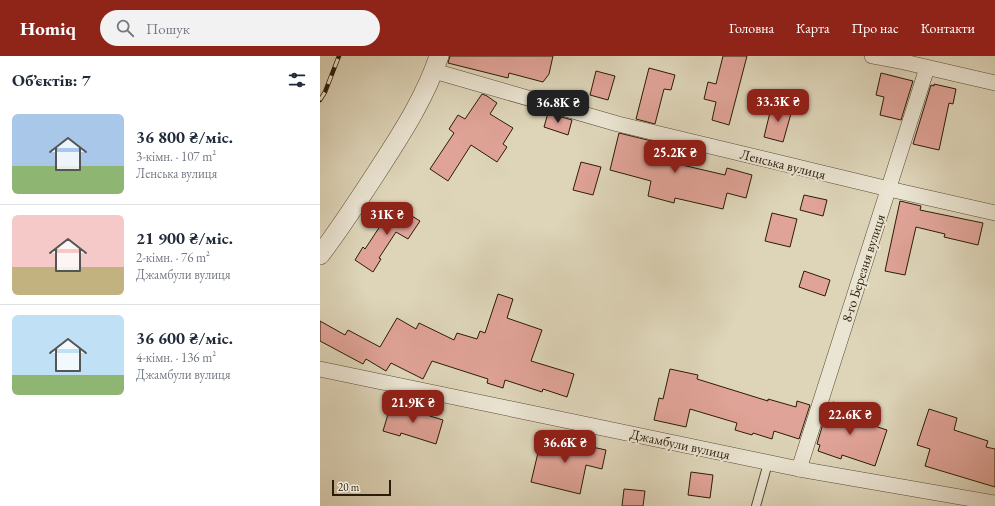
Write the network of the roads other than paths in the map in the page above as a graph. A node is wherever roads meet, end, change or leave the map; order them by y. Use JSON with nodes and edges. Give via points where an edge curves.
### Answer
{"nodes":[{"id":1,"x":872,"y":56,"type":"edge"},
{"id":2,"x":905,"y":59,"type":"edge"},
{"id":3,"x":436,"y":63,"type":"edge"},
{"id":4,"x":928,"y":68,"type":"junction"},
{"id":5,"x":995,"y":83,"type":"edge"},
{"id":6,"x":889,"y":189,"type":"junction"},
{"id":7,"x":995,"y":213,"type":"edge"},
{"id":8,"x":320,"y":255,"type":"edge"},
{"id":9,"x":320,"y":369,"type":"edge"},
{"id":10,"x":768,"y":463,"type":"junction"},
{"id":11,"x":800,"y":469,"type":"junction"},
{"id":12,"x":995,"y":504,"type":"edge"},
{"id":13,"x":756,"y":506,"type":"edge"}],
"edges":[{"from":1,"to":2,"type":"street"},
{"from":2,"to":4,"type":"street"},
{"from":3,"to":6,"type":"street","name":"Ленська вулиця","via":[[618,124]]},
{"from":3,"to":8,"type":"street","via":[[410,120],[347,219]]},
{"from":4,"to":5,"type":"street"},
{"from":4,"to":6,"type":"street","name":"8-го Березня вулиця"},
{"from":6,"to":7,"type":"street","name":"Ленська вулиця"},
{"from":6,"to":11,"type":"street","name":"8-го Березня вулиця"},
{"from":9,"to":10,"type":"street","name":"Джамбули вулиця"},
{"from":10,"to":11,"type":"street","name":"Джамбули вулиця"},
{"from":10,"to":13,"type":"lane"},
{"from":11,"to":12,"type":"street","name":"Джамбули вулиця"}]}
